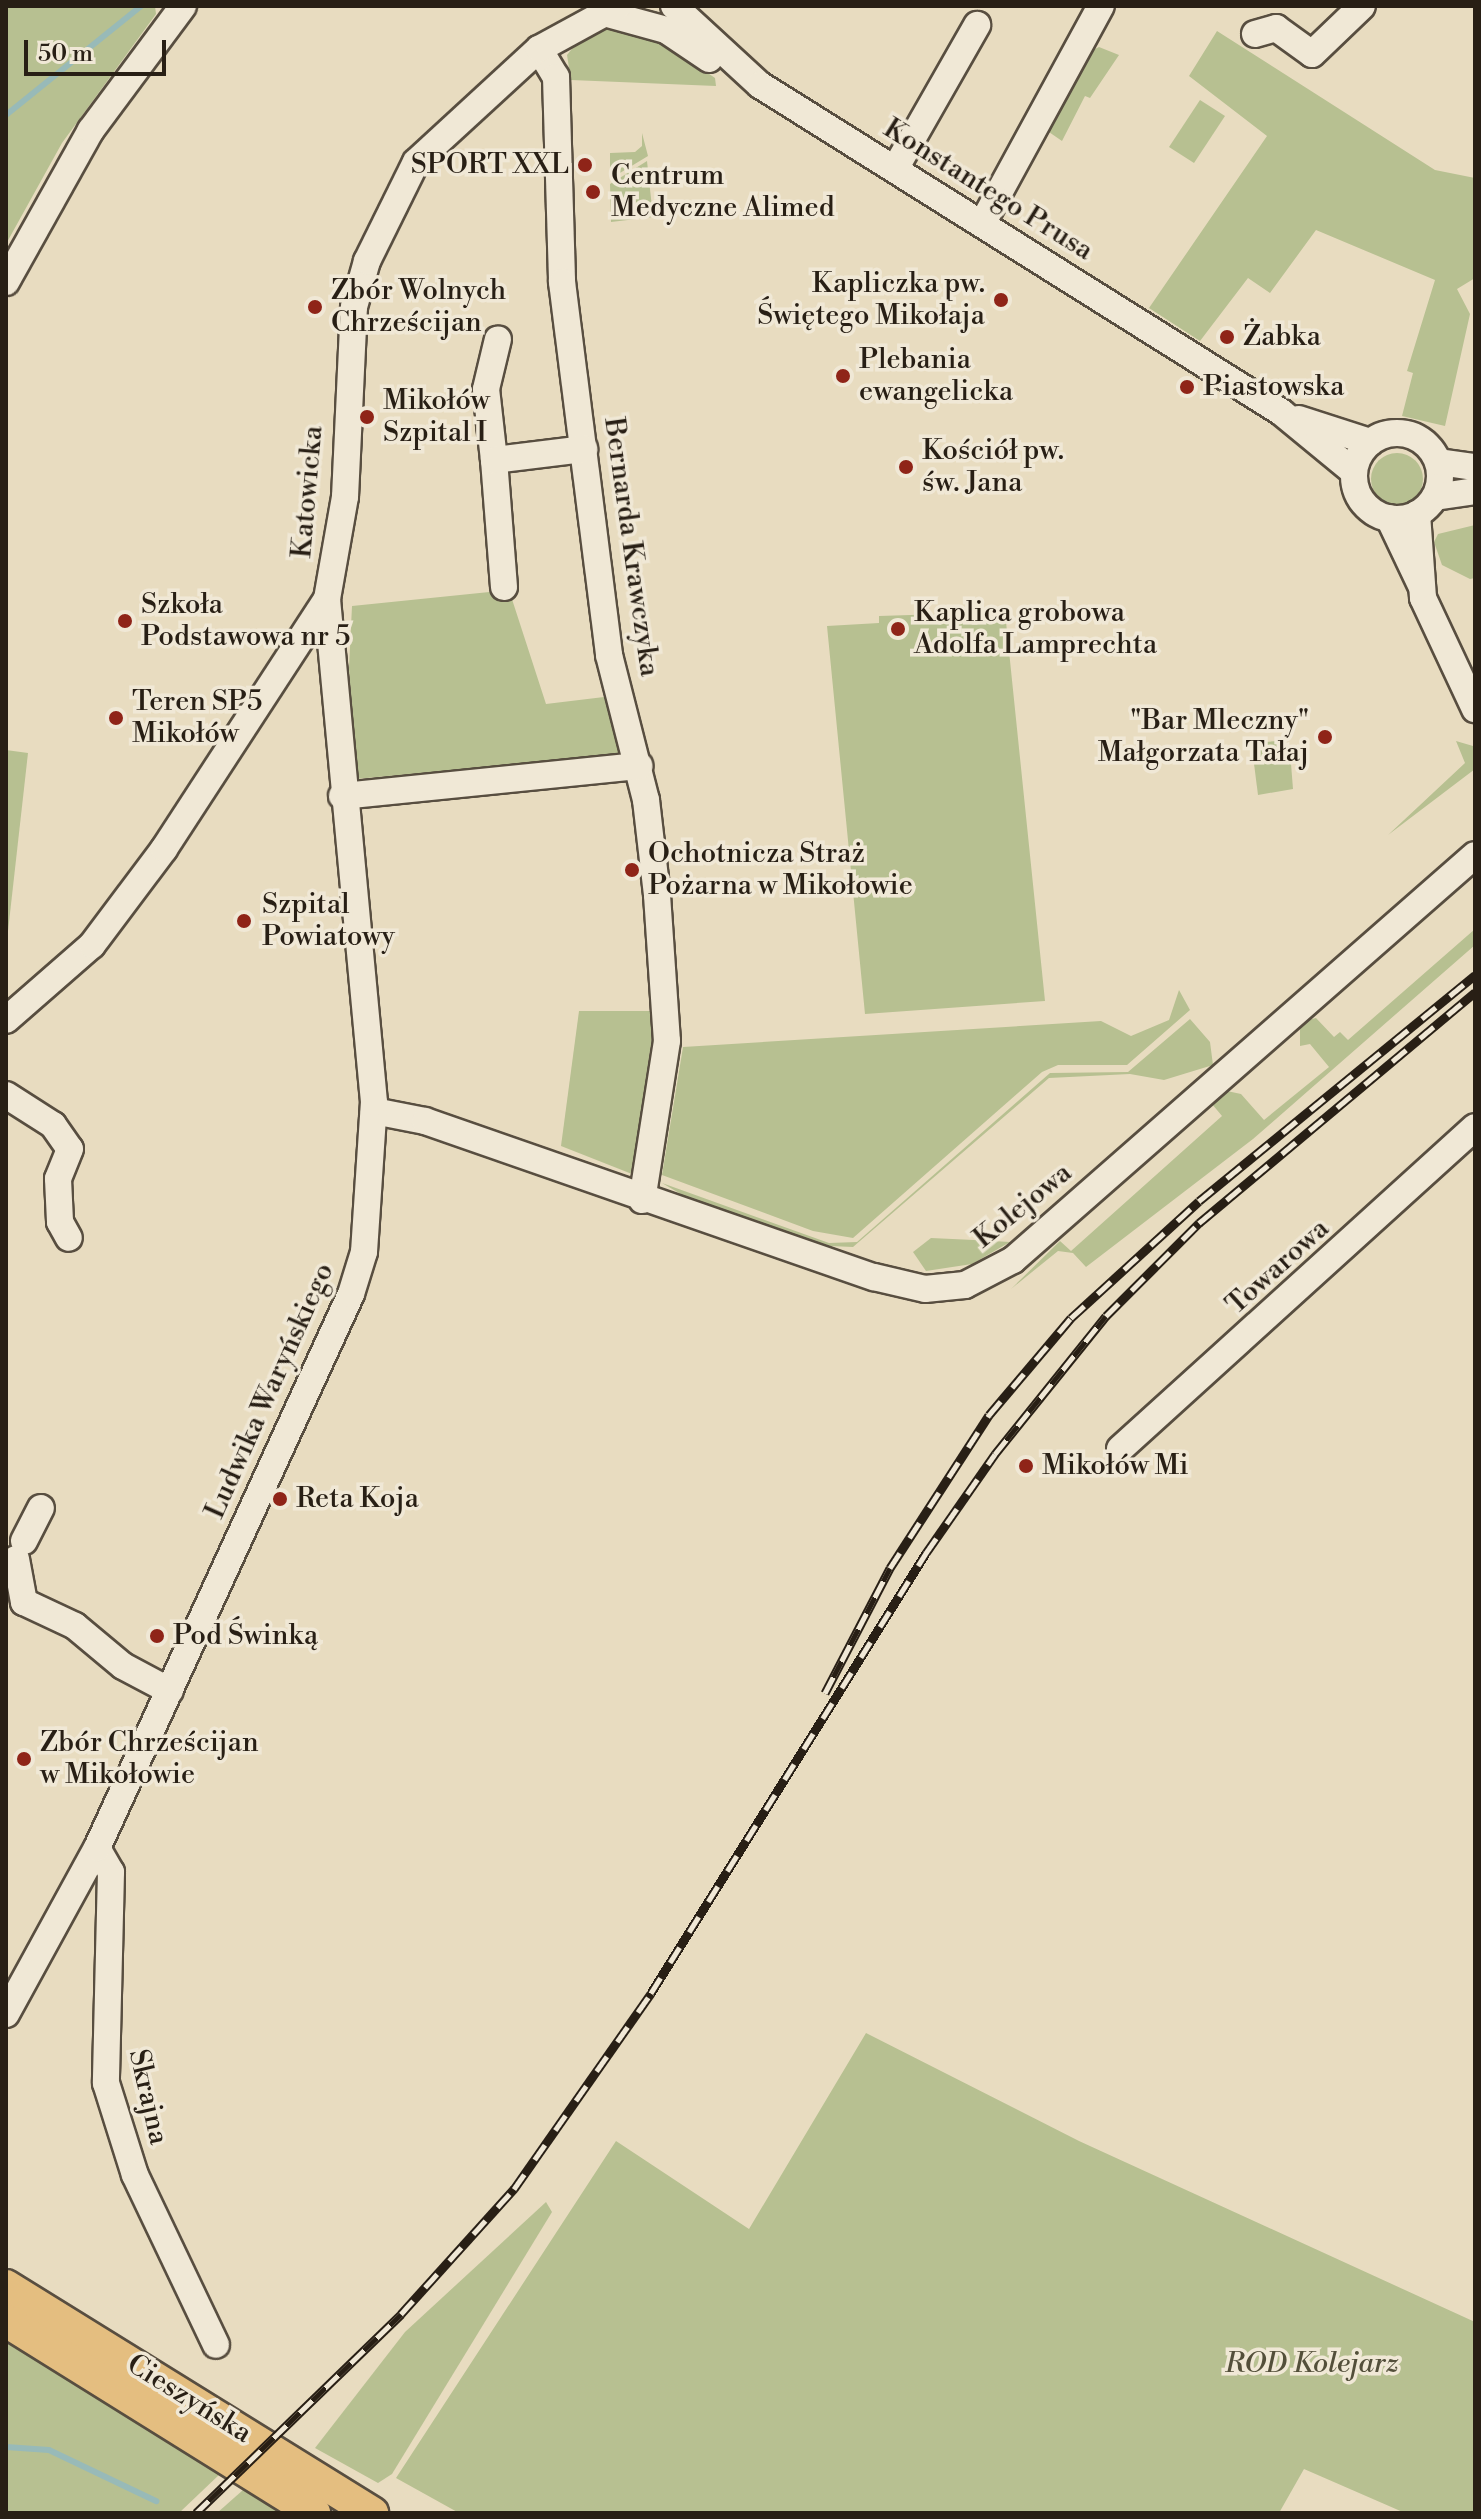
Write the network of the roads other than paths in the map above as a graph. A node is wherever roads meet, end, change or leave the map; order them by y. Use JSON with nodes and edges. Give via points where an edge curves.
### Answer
{"nodes":[{"id":1,"x":183,"y":6,"type":"edge"},
{"id":2,"x":674,"y":6,"type":"edge"},
{"id":3,"x":1101,"y":6,"type":"edge"},
{"id":4,"x":1362,"y":6,"type":"edge"},
{"id":5,"x":611,"y":10,"type":"edge"},
{"id":6,"x":977,"y":25,"type":"dead end"},
{"id":7,"x":1255,"y":34,"type":"dead end"},
{"id":8,"x":539,"y":49,"type":"junction"},
{"id":9,"x":745,"y":72,"type":"junction"},
{"id":10,"x":895,"y":169,"type":"junction"},
{"id":11,"x":982,"y":224,"type":"junction"},
{"id":12,"x":6,"y":282,"type":"edge"},
{"id":13,"x":498,"y":339,"type":"dead end"},
{"id":14,"x":1281,"y":412,"type":"junction"},
{"id":15,"x":1370,"y":442,"type":"junction"},
{"id":16,"x":584,"y":449,"type":"junction"},
{"id":17,"x":494,"y":460,"type":"junction"},
{"id":18,"x":1439,"y":462,"type":"junction"},
{"id":19,"x":1475,"y":467,"type":"edge"},
{"id":20,"x":1354,"y":472,"type":"junction"},
{"id":21,"x":1475,"y":491,"type":"edge"},
{"id":22,"x":1426,"y":506,"type":"junction"},
{"id":23,"x":1389,"y":518,"type":"junction"},
{"id":24,"x":1421,"y":585,"type":"junction"},
{"id":25,"x":504,"y":587,"type":"dead end"},
{"id":26,"x":327,"y":599,"type":"junction"},
{"id":27,"x":301,"y":642,"type":"junction"},
{"id":28,"x":329,"y":650,"type":"junction"},
{"id":29,"x":286,"y":664,"type":"junction"},
{"id":30,"x":330,"y":678,"type":"junction"},
{"id":31,"x":1475,"y":709,"type":"edge"},
{"id":32,"x":639,"y":766,"type":"junction"},
{"id":33,"x":342,"y":796,"type":"junction"},
{"id":34,"x":1475,"y":855,"type":"edge"},
{"id":35,"x":6,"y":1020,"type":"edge"},
{"id":36,"x":6,"y":1095,"type":"edge"},
{"id":37,"x":374,"y":1111,"type":"junction"},
{"id":38,"x":1475,"y":1127,"type":"edge"},
{"id":39,"x":642,"y":1200,"type":"junction"},
{"id":40,"x":69,"y":1238,"type":"dead end"},
{"id":41,"x":1120,"y":1449,"type":"dead end"},
{"id":42,"x":41,"y":1508,"type":"dead end"},
{"id":43,"x":15,"y":1556,"type":"edge"},
{"id":44,"x":170,"y":1691,"type":"junction"},
{"id":45,"x":97,"y":1848,"type":"junction"},
{"id":46,"x":6,"y":2014,"type":"edge"},
{"id":47,"x":6,"y":2286,"type":"edge"},
{"id":48,"x":6,"y":2321,"type":"edge"},
{"id":49,"x":216,"y":2345,"type":"dead end"},
{"id":50,"x":314,"y":2513,"type":"edge"},
{"id":51,"x":372,"y":2513,"type":"edge"}],
"edges":[{"from":1,"to":12,"type":"street","via":[[91,130]]},
{"from":2,"to":9,"type":"street","name":"Konstantego Prusa"},
{"from":3,"to":11,"type":"street"},
{"from":4,"to":7,"type":"street","via":[[1312,54],[1276,28]]},
{"from":5,"to":8,"type":"street","name":"Katowicka"},
{"from":5,"to":9,"type":"street","name":"Katowicka","via":[[666,30],[711,60]]},
{"from":6,"to":10,"type":"street"},
{"from":8,"to":16,"type":"street","name":"Bernarda Krawczyka","via":[[554,67],[556,212]]},
{"from":8,"to":26,"type":"street","name":"Katowicka","via":[[416,162],[367,261],[354,307],[345,497]]},
{"from":9,"to":10,"type":"street","name":"Konstantego Prusa"},
{"from":10,"to":11,"type":"street","name":"Konstantego Prusa"},
{"from":11,"to":14,"type":"street","name":"Konstantego Prusa"},
{"from":13,"to":17,"type":"street","via":[[486,389]]},
{"from":14,"to":15,"type":"street","name":"Konstantego Prusa"},
{"from":14,"to":20,"type":"street","name":"Konstantego Prusa"},
{"from":15,"to":18,"type":"street","via":[[1410,434]]},
{"from":15,"to":20,"type":"street"},
{"from":16,"to":17,"type":"street"},
{"from":16,"to":32,"type":"street","name":"Bernarda Krawczyka","via":[[609,655]]},
{"from":17,"to":25,"type":"street"},
{"from":18,"to":19,"type":"street"},
{"from":18,"to":22,"type":"street"},
{"from":20,"to":23,"type":"street","via":[[1361,499]]},
{"from":21,"to":22,"type":"street"},
{"from":22,"to":23,"type":"street"},
{"from":22,"to":24,"type":"street"},
{"from":23,"to":24,"type":"street"},
{"from":24,"to":31,"type":"street"},
{"from":26,"to":27,"type":"street","name":"Katowicka"},
{"from":26,"to":28,"type":"street","name":"Ludwika Waryńskiego"},
{"from":27,"to":28,"type":"street"},
{"from":27,"to":29,"type":"street","name":"Katowicka"},
{"from":28,"to":30,"type":"street","name":"Ludwika Waryńskiego"},
{"from":29,"to":30,"type":"street","via":[[305,662]]},
{"from":29,"to":35,"type":"street","name":"Katowicka","via":[[92,945]]},
{"from":30,"to":33,"type":"street","name":"Ludwika Waryńskiego"},
{"from":32,"to":33,"type":"street"},
{"from":32,"to":39,"type":"street","name":"Bernarda Krawczyka","via":[[667,1041]]},
{"from":33,"to":37,"type":"street","name":"Ludwika Waryńskiego"},
{"from":34,"to":39,"type":"street","name":"Kolejowa","via":[[1046,1232],[985,1278],[937,1289],[899,1284]]},
{"from":36,"to":40,"type":"street","via":[[53,1125],[70,1149],[58,1179],[60,1222]]},
{"from":37,"to":39,"type":"street","name":"Kolejowa","via":[[425,1121]]},
{"from":37,"to":44,"type":"street","name":"Ludwika Waryńskiego","via":[[359,1272]]},
{"from":38,"to":41,"type":"street","name":"Towarowa"},
{"from":42,"to":43,"type":"street"},
{"from":43,"to":44,"type":"street","via":[[24,1602],[75,1626],[123,1666]]},
{"from":44,"to":45,"type":"street","name":"Ludwika Waryńskiego"},
{"from":45,"to":46,"type":"street","name":"Ludwika Waryńskiego"},
{"from":45,"to":49,"type":"street","name":"Skrajna","via":[[111,1872],[106,2083],[135,2175]]},
{"from":47,"to":51,"type":"main road","name":"Cieszyńska"},
{"from":48,"to":50,"type":"main road","name":"Cieszyńska"}]}
